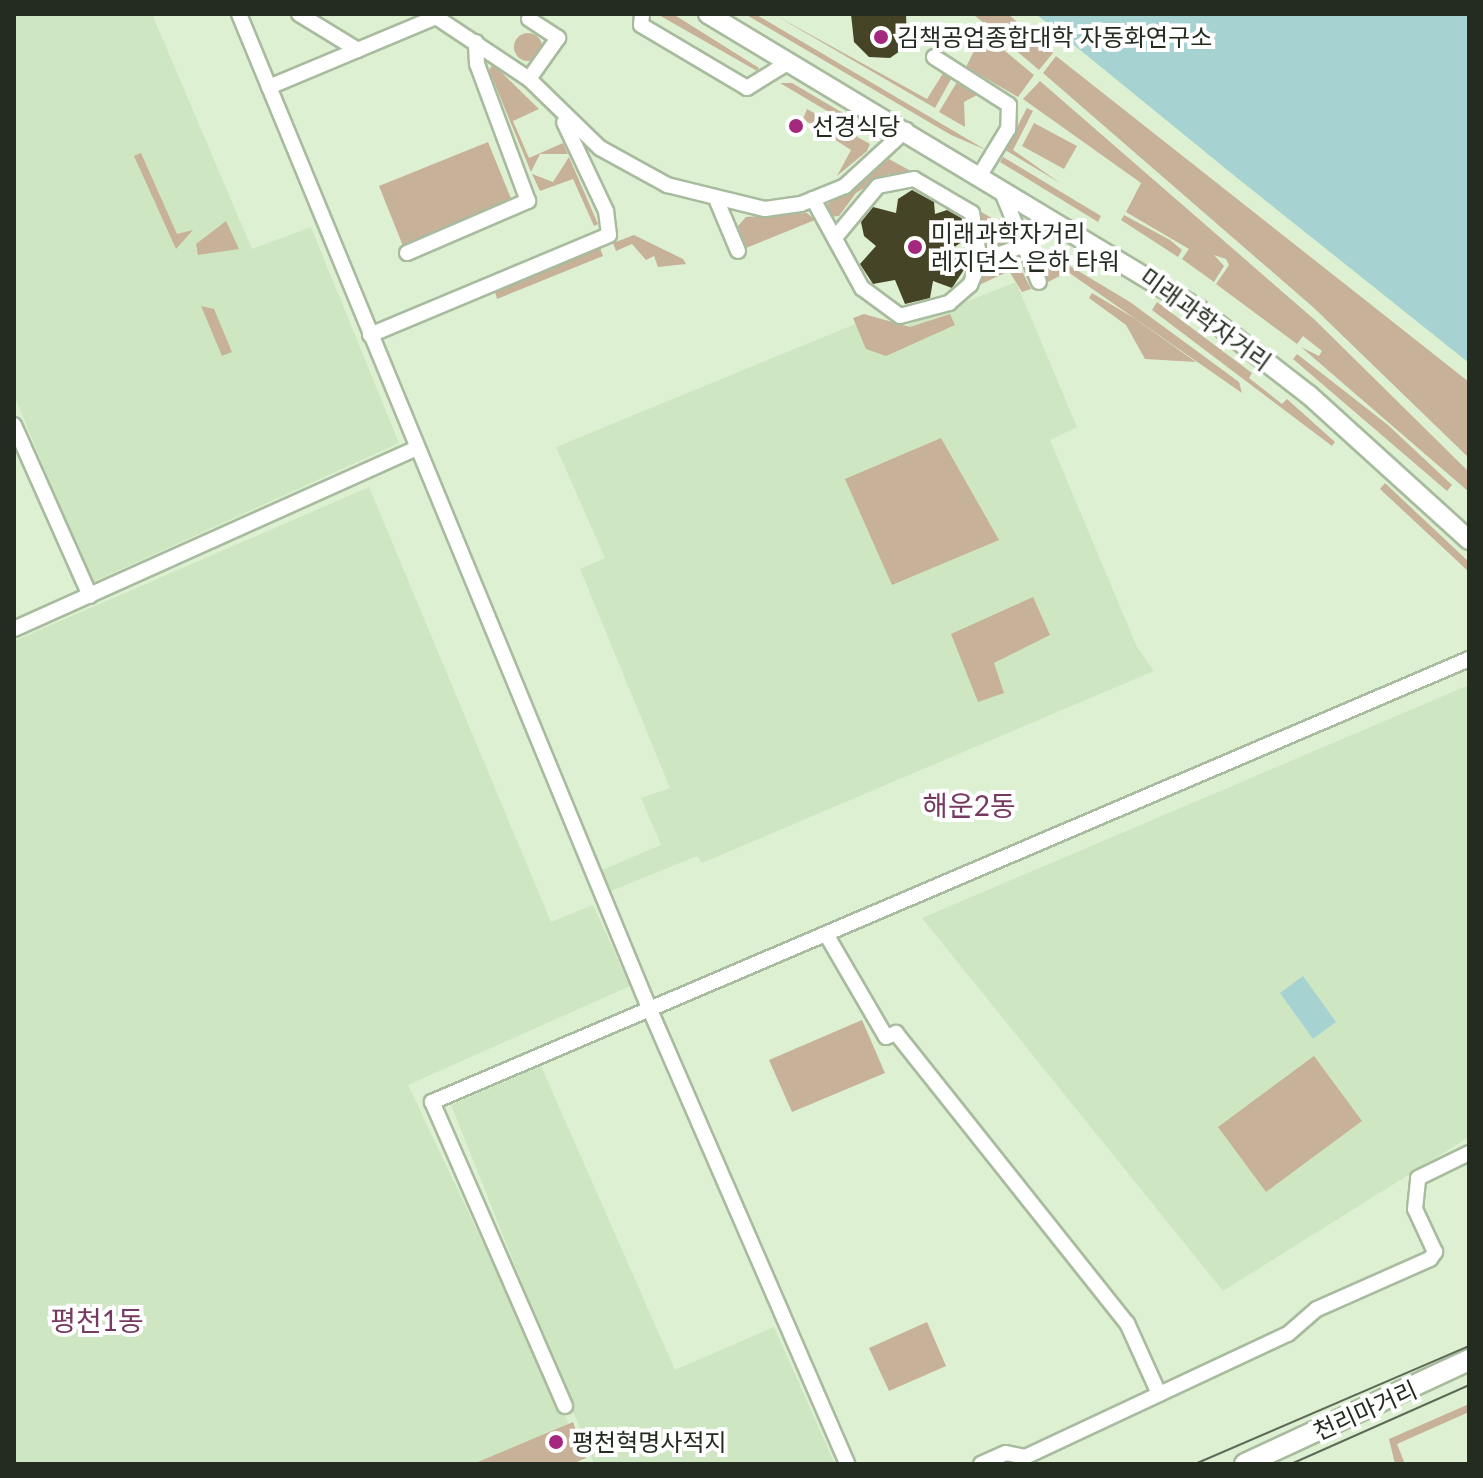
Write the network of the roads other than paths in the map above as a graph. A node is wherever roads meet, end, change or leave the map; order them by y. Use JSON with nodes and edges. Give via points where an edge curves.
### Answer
{"nodes":[{"id":1,"x":239,"y":14,"type":"edge"},
{"id":2,"x":299,"y":14,"type":"edge"},
{"id":3,"x":642,"y":14,"type":"edge"},
{"id":4,"x":708,"y":14,"type":"edge"},
{"id":5,"x":434,"y":16,"type":"edge"},
{"id":6,"x":529,"y":19,"type":"dead end"},
{"id":7,"x":476,"y":42,"type":"junction"},
{"id":8,"x":358,"y":50,"type":"junction"},
{"id":9,"x":934,"y":57,"type":"dead end"},
{"id":10,"x":789,"y":62,"type":"junction"},
{"id":11,"x":529,"y":79,"type":"junction"},
{"id":12,"x":269,"y":87,"type":"junction"},
{"id":13,"x":560,"y":114,"type":"junction"},
{"id":14,"x":906,"y":130,"type":"junction"},
{"id":15,"x":980,"y":175,"type":"junction"},
{"id":16,"x":997,"y":185,"type":"junction"},
{"id":17,"x":813,"y":199,"type":"junction"},
{"id":18,"x":717,"y":201,"type":"junction"},
{"id":19,"x":838,"y":234,"type":"junction"},
{"id":20,"x":1025,"y":245,"type":"junction"},
{"id":21,"x":738,"y":251,"type":"dead end"},
{"id":22,"x":407,"y":253,"type":"dead end"},
{"id":23,"x":980,"y":261,"type":"junction"},
{"id":24,"x":1039,"y":282,"type":"dead end"},
{"id":25,"x":370,"y":335,"type":"junction"},
{"id":26,"x":14,"y":425,"type":"edge"},
{"id":27,"x":417,"y":448,"type":"junction"},
{"id":28,"x":1469,"y":540,"type":"edge"},
{"id":29,"x":90,"y":596,"type":"junction"},
{"id":30,"x":14,"y":629,"type":"edge"},
{"id":31,"x":1469,"y":659,"type":"edge"},
{"id":32,"x":826,"y":934,"type":"junction"},
{"id":33,"x":650,"y":1010,"type":"junction"},
{"id":34,"x":1469,"y":1153,"type":"edge"},
{"id":35,"x":1469,"y":1361,"type":"edge"},
{"id":36,"x":1469,"y":1373,"type":"edge"},
{"id":37,"x":1440,"y":1376,"type":"junction"},
{"id":38,"x":1159,"y":1394,"type":"junction"},
{"id":39,"x":565,"y":1406,"type":"dead end"},
{"id":40,"x":847,"y":1464,"type":"edge"},
{"id":41,"x":981,"y":1464,"type":"edge"},
{"id":42,"x":1245,"y":1464,"type":"edge"}],
"edges":[{"from":1,"to":12,"type":"street"},
{"from":2,"to":8,"type":"street"},
{"from":3,"to":10,"type":"street","via":[[641,25],[747,88]]},
{"from":4,"to":10,"type":"main road","name":"미래과학자거리"},
{"from":5,"to":7,"type":"street"},
{"from":5,"to":8,"type":"street"},
{"from":6,"to":11,"type":"street","via":[[558,38]]},
{"from":7,"to":11,"type":"street"},
{"from":7,"to":22,"type":"street","via":[[477,64],[528,201]]},
{"from":8,"to":12,"type":"street"},
{"from":9,"to":15,"type":"street","via":[[1009,105],[1011,121]]},
{"from":10,"to":14,"type":"main road","name":"미래과학자거리"},
{"from":11,"to":13,"type":"street"},
{"from":12,"to":25,"type":"street"},
{"from":13,"to":18,"type":"street","via":[[600,148],[667,185]]},
{"from":13,"to":25,"type":"street","via":[[606,211],[609,235]]},
{"from":14,"to":15,"type":"main road","name":"미래과학자거리"},
{"from":14,"to":17,"type":"street","via":[[862,173]]},
{"from":15,"to":16,"type":"main road","name":"미래과학자거리"},
{"from":16,"to":20,"type":"street"},
{"from":16,"to":28,"type":"main road","name":"미래과학자거리","via":[[1198,309],[1309,395]]},
{"from":17,"to":18,"type":"street","via":[[765,209]]},
{"from":17,"to":19,"type":"street","via":[[823,226]]},
{"from":18,"to":21,"type":"street"},
{"from":19,"to":23,"type":"street","via":[[862,288],[900,316],[949,303],[970,285]]},
{"from":19,"to":23,"type":"street","via":[[878,186],[914,179],[972,213]]},
{"from":20,"to":23,"type":"street"},
{"from":20,"to":24,"type":"street"},
{"from":25,"to":27,"type":"street"},
{"from":26,"to":29,"type":"street"},
{"from":27,"to":29,"type":"street"},
{"from":27,"to":33,"type":"street"},
{"from":29,"to":30,"type":"street"},
{"from":31,"to":32,"type":"street"},
{"from":32,"to":33,"type":"street"},
{"from":32,"to":38,"type":"street","via":[[886,1037],[896,1033],[1127,1323]]},
{"from":33,"to":39,"type":"street","via":[[432,1102]]},
{"from":33,"to":40,"type":"street"},
{"from":34,"to":38,"type":"street","via":[[1418,1178],[1415,1209],[1435,1252],[1430,1259],[1317,1309],[1288,1334]]},
{"from":35,"to":37,"type":"highway"},
{"from":36,"to":37,"type":"highway"},
{"from":37,"to":42,"type":"highway","name":"천리마거리"},
{"from":38,"to":41,"type":"street","via":[[1025,1457],[1006,1453]]}]}
